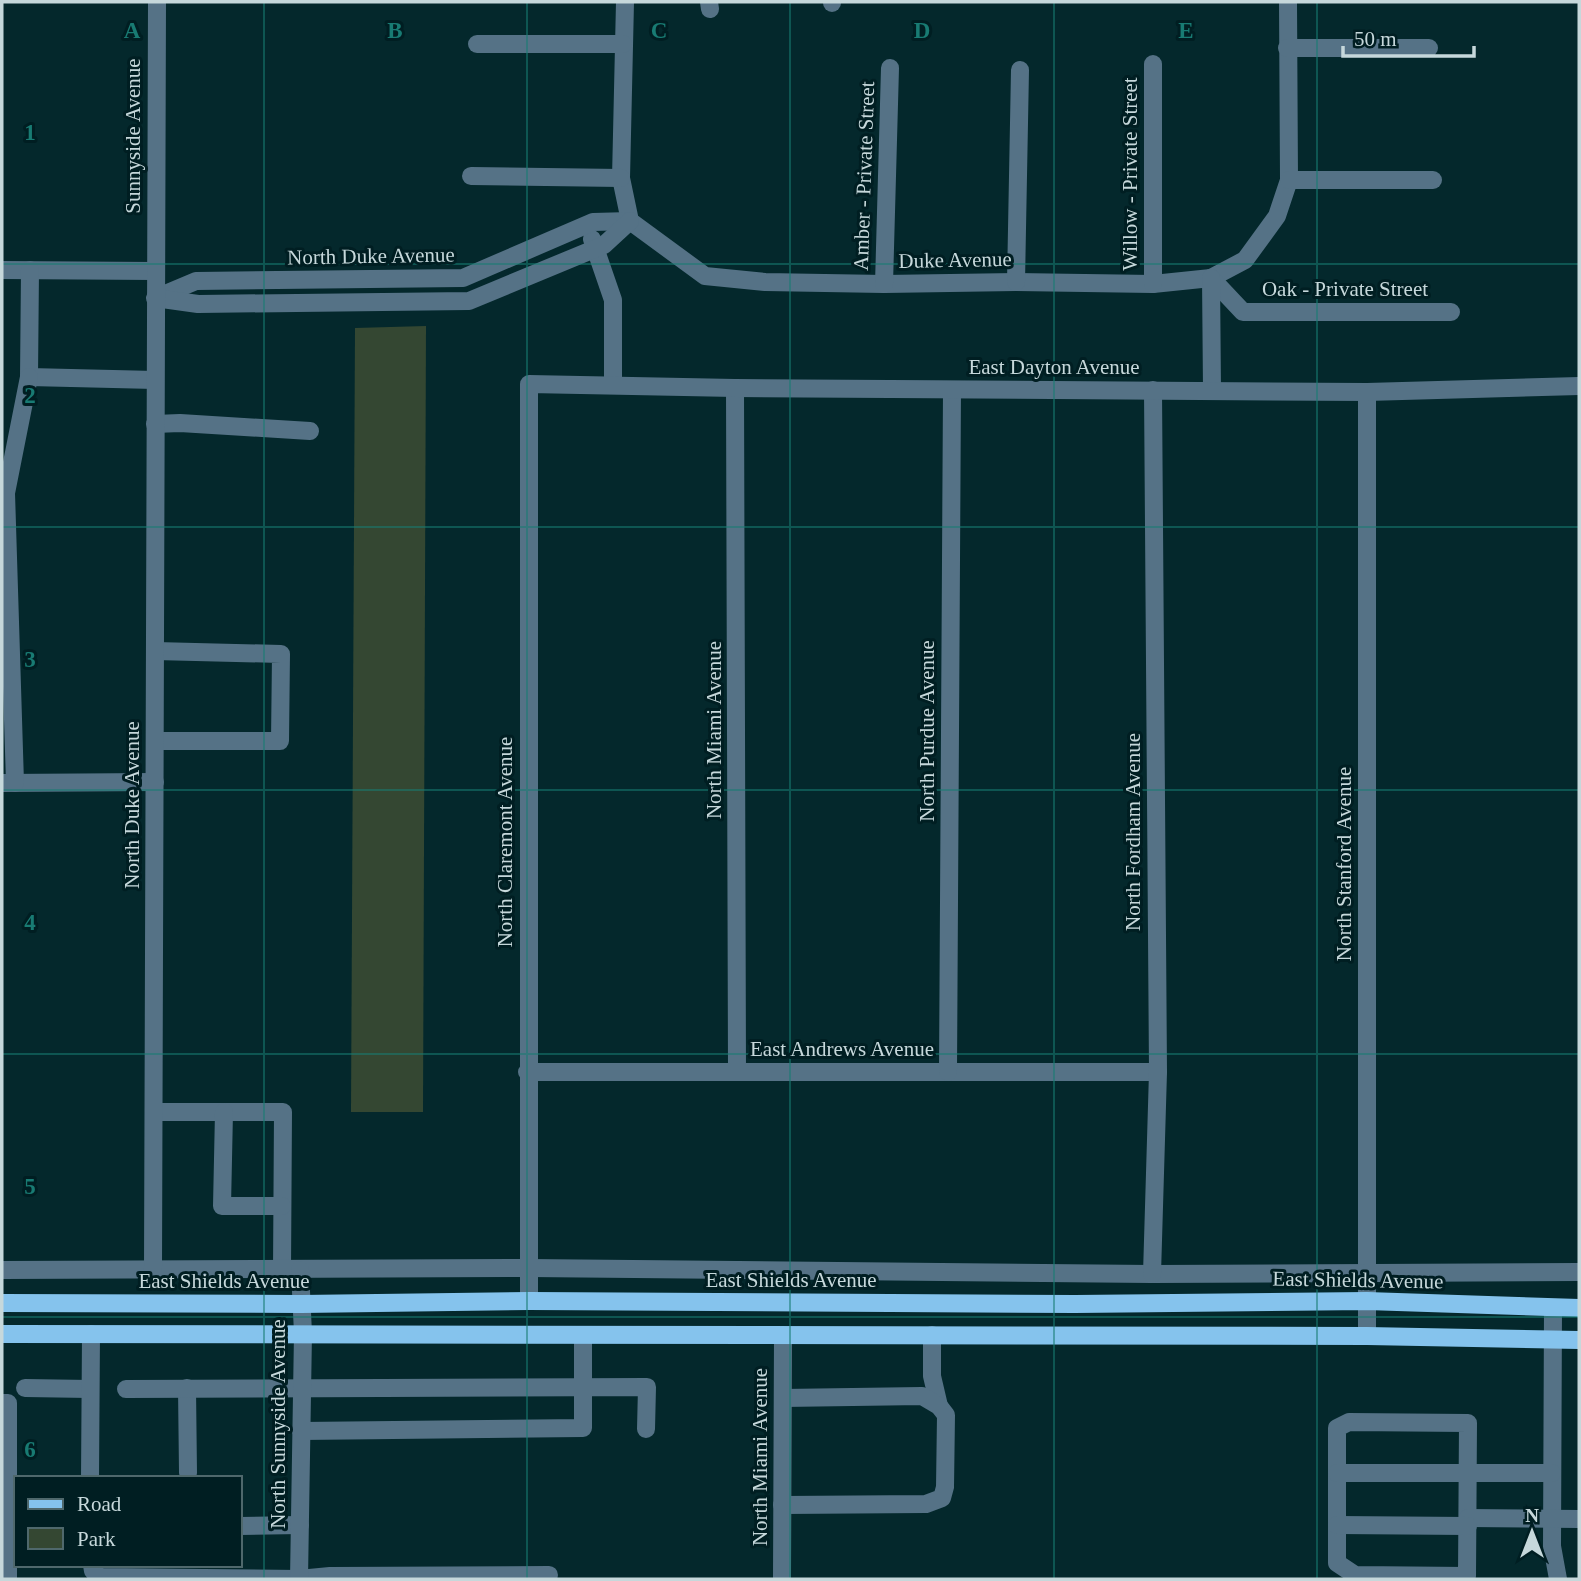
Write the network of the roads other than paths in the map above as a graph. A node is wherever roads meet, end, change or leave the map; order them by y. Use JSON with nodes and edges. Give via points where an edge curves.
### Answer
{"nodes":[{"id":1,"x":157,"y":2,"type":"edge"},
{"id":2,"x":625,"y":2,"type":"edge"},
{"id":3,"x":1288,"y":2,"type":"edge"},
{"id":4,"x":477,"y":44,"type":"dead end"},
{"id":5,"x":623,"y":44,"type":"junction"},
{"id":6,"x":1287,"y":48,"type":"junction"},
{"id":7,"x":1429,"y":48,"type":"dead end"},
{"id":8,"x":1153,"y":64,"type":"dead end"},
{"id":9,"x":890,"y":68,"type":"dead end"},
{"id":10,"x":1020,"y":70,"type":"dead end"},
{"id":11,"x":471,"y":176,"type":"dead end"},
{"id":12,"x":621,"y":178,"type":"junction"},
{"id":13,"x":1289,"y":180,"type":"junction"},
{"id":14,"x":1433,"y":180,"type":"dead end"},
{"id":15,"x":629,"y":221,"type":"junction"},
{"id":16,"x":586,"y":227,"type":"junction"},
{"id":17,"x":596,"y":247,"type":"junction"},
{"id":18,"x":2,"y":270,"type":"edge"},
{"id":19,"x":30,"y":270,"type":"junction"},
{"id":20,"x":155,"y":271,"type":"junction"},
{"id":21,"x":1211,"y":278,"type":"junction"},
{"id":22,"x":1016,"y":282,"type":"junction"},
{"id":23,"x":884,"y":284,"type":"junction"},
{"id":24,"x":1153,"y":284,"type":"junction"},
{"id":25,"x":155,"y":298,"type":"junction"},
{"id":26,"x":1451,"y":312,"type":"dead end"},
{"id":27,"x":29,"y":377,"type":"junction"},
{"id":28,"x":155,"y":380,"type":"junction"},
{"id":29,"x":529,"y":384,"type":"joint"},
{"id":30,"x":613,"y":384,"type":"junction"},
{"id":31,"x":1579,"y":386,"type":"edge"},
{"id":32,"x":735,"y":388,"type":"junction"},
{"id":33,"x":952,"y":390,"type":"junction"},
{"id":34,"x":1153,"y":390,"type":"junction"},
{"id":35,"x":1212,"y":390,"type":"junction"},
{"id":36,"x":1367,"y":392,"type":"junction"},
{"id":37,"x":155,"y":424,"type":"junction"},
{"id":38,"x":310,"y":431,"type":"dead end"},
{"id":39,"x":155,"y":651,"type":"junction"},
{"id":40,"x":155,"y":741,"type":"junction"},
{"id":41,"x":155,"y":782,"type":"junction"},
{"id":42,"x":9,"y":783,"type":"edge"},
{"id":43,"x":527,"y":1072,"type":"junction"},
{"id":44,"x":737,"y":1072,"type":"junction"},
{"id":45,"x":947,"y":1072,"type":"junction"},
{"id":46,"x":1158,"y":1072,"type":"junction"},
{"id":47,"x":154,"y":1112,"type":"junction"},
{"id":48,"x":224,"y":1112,"type":"junction"},
{"id":49,"x":282,"y":1206,"type":"junction"},
{"id":50,"x":529,"y":1268,"type":"junction"},
{"id":51,"x":2,"y":1270,"type":"edge"},
{"id":52,"x":153,"y":1270,"type":"junction"},
{"id":53,"x":291,"y":1270,"type":"junction"},
{"id":54,"x":1367,"y":1272,"type":"junction"},
{"id":55,"x":1579,"y":1272,"type":"edge"},
{"id":56,"x":1152,"y":1275,"type":"junction"},
{"id":57,"x":528,"y":1301,"type":"junction"},
{"id":58,"x":1367,"y":1301,"type":"junction"},
{"id":59,"x":2,"y":1303,"type":"edge"},
{"id":60,"x":302,"y":1304,"type":"junction"},
{"id":61,"x":1553,"y":1308,"type":"junction"},
{"id":62,"x":1579,"y":1308,"type":"edge"},
{"id":63,"x":2,"y":1334,"type":"edge"},
{"id":64,"x":91,"y":1334,"type":"junction"},
{"id":65,"x":303,"y":1334,"type":"junction"},
{"id":66,"x":583,"y":1335,"type":"junction"},
{"id":67,"x":783,"y":1335,"type":"junction"},
{"id":68,"x":932,"y":1335,"type":"junction"},
{"id":69,"x":1367,"y":1336,"type":"junction"},
{"id":70,"x":1552,"y":1339,"type":"junction"},
{"id":71,"x":1579,"y":1340,"type":"edge"},
{"id":72,"x":583,"y":1387,"type":"junction"},
{"id":73,"x":25,"y":1388,"type":"dead end"},
{"id":74,"x":187,"y":1388,"type":"junction"},
{"id":75,"x":302,"y":1388,"type":"junction"},
{"id":76,"x":90,"y":1389,"type":"junction"},
{"id":77,"x":125,"y":1389,"type":"dead end"},
{"id":78,"x":783,"y":1398,"type":"junction"},
{"id":79,"x":2,"y":1403,"type":"edge"},
{"id":80,"x":939,"y":1406,"type":"junction"},
{"id":81,"x":646,"y":1429,"type":"dead end"},
{"id":82,"x":302,"y":1431,"type":"junction"},
{"id":83,"x":188,"y":1473,"type":"dead end"},
{"id":84,"x":1337,"y":1473,"type":"junction"},
{"id":85,"x":1552,"y":1473,"type":"junction"},
{"id":86,"x":1468,"y":1474,"type":"junction"},
{"id":87,"x":90,"y":1476,"type":"edge"},
{"id":88,"x":782,"y":1504,"type":"junction"},
{"id":89,"x":1552,"y":1518,"type":"junction"},
{"id":90,"x":1579,"y":1519,"type":"edge"},
{"id":91,"x":1468,"y":1522,"type":"junction"},
{"id":92,"x":300,"y":1525,"type":"junction"},
{"id":93,"x":1337,"y":1525,"type":"junction"},
{"id":94,"x":242,"y":1526,"type":"edge"},
{"id":95,"x":92,"y":1567,"type":"edge"},
{"id":96,"x":549,"y":1574,"type":"dead end"},
{"id":97,"x":8,"y":1579,"type":"edge"},
{"id":98,"x":299,"y":1579,"type":"edge"},
{"id":99,"x":782,"y":1579,"type":"edge"},
{"id":100,"x":1558,"y":1579,"type":"edge"}],
"edges":[{"from":1,"to":20,"type":"street","name":"Sunnyside Avenue"},
{"from":2,"to":5,"type":"street"},
{"from":3,"to":6,"type":"street","name":"Duke Avenue"},
{"from":4,"to":5,"type":"street"},
{"from":5,"to":12,"type":"street"},
{"from":6,"to":7,"type":"street"},
{"from":6,"to":13,"type":"street","name":"Duke Avenue"},
{"from":8,"to":24,"type":"street","name":"Willow - Private Street"},
{"from":9,"to":23,"type":"street","name":"Amber - Private Street"},
{"from":10,"to":22,"type":"street"},
{"from":11,"to":12,"type":"street"},
{"from":12,"to":15,"type":"street"},
{"from":13,"to":14,"type":"street"},
{"from":13,"to":21,"type":"street","name":"Duke Avenue","via":[[1277,216],[1245,260]]},
{"from":15,"to":16,"type":"street","name":"North Duke Avenue","via":[[593,222]]},
{"from":15,"to":17,"type":"street"},
{"from":15,"to":23,"type":"street","name":"Duke Avenue","via":[[705,276]]},
{"from":16,"to":17,"type":"street"},
{"from":16,"to":25,"type":"street","name":"North Duke Avenue","via":[[463,278],[196,281]]},
{"from":17,"to":25,"type":"street","via":[[469,301],[198,304]]},
{"from":17,"to":30,"type":"street","via":[[613,300]]},
{"from":18,"to":19,"type":"street"},
{"from":19,"to":20,"type":"street"},
{"from":19,"to":27,"type":"street"},
{"from":20,"to":25,"type":"street","name":"North Duke Avenue"},
{"from":21,"to":24,"type":"street","name":"Duke Avenue"},
{"from":21,"to":26,"type":"street","name":"Oak - Private Street","via":[[1243,312]]},
{"from":21,"to":35,"type":"street"},
{"from":22,"to":23,"type":"street","name":"Duke Avenue"},
{"from":22,"to":24,"type":"street","name":"Duke Avenue"},
{"from":25,"to":28,"type":"street","name":"North Duke Avenue"},
{"from":27,"to":28,"type":"street"},
{"from":27,"to":42,"type":"street","via":[[6,493]]},
{"from":28,"to":37,"type":"street","name":"North Duke Avenue"},
{"from":29,"to":30,"type":"street","name":"East Dayton Avenue"},
{"from":29,"to":43,"type":"street","name":"North Claremont Avenue"},
{"from":30,"to":32,"type":"street","name":"East Dayton Avenue"},
{"from":31,"to":36,"type":"street","name":"East Dayton Avenue"},
{"from":32,"to":33,"type":"street","name":"East Dayton Avenue"},
{"from":32,"to":44,"type":"street","name":"North Miami Avenue"},
{"from":33,"to":34,"type":"street","name":"East Dayton Avenue"},
{"from":33,"to":45,"type":"street","name":"North Purdue Avenue"},
{"from":34,"to":35,"type":"street","name":"East Dayton Avenue"},
{"from":34,"to":46,"type":"street","name":"North Fordham Avenue"},
{"from":35,"to":36,"type":"street","name":"East Dayton Avenue"},
{"from":36,"to":54,"type":"street","name":"North Stanford Avenue"},
{"from":37,"to":38,"type":"street"},
{"from":37,"to":39,"type":"street","name":"North Duke Avenue"},
{"from":39,"to":40,"type":"street","name":"North Duke Avenue"},
{"from":39,"to":40,"type":"street","via":[[281,654],[281,741]]},
{"from":40,"to":41,"type":"street","name":"North Duke Avenue"},
{"from":41,"to":42,"type":"street"},
{"from":41,"to":47,"type":"street","name":"North Duke Avenue"},
{"from":43,"to":44,"type":"street","name":"East Andrews Avenue"},
{"from":43,"to":50,"type":"street","name":"North Claremont Avenue"},
{"from":44,"to":45,"type":"street","name":"East Andrews Avenue"},
{"from":45,"to":46,"type":"street","name":"East Andrews Avenue"},
{"from":46,"to":56,"type":"street","name":"North Fordham Avenue"},
{"from":47,"to":48,"type":"street"},
{"from":47,"to":52,"type":"street","name":"North Duke Avenue"},
{"from":48,"to":49,"type":"street","name":"North Sunnyside Avenue","via":[[283,1112]]},
{"from":48,"to":49,"type":"street","via":[[222,1206]]},
{"from":49,"to":53,"type":"street","name":"North Sunnyside Avenue"},
{"from":50,"to":53,"type":"street","name":"East Shields Avenue"},
{"from":50,"to":56,"type":"street","name":"East Shields Avenue"},
{"from":50,"to":57,"type":"street","name":"North Claremont Avenue"},
{"from":51,"to":52,"type":"street","name":"East Shields Avenue"},
{"from":52,"to":53,"type":"street","name":"East Shields Avenue"},
{"from":53,"to":60,"type":"street","name":"North Sunnyside Avenue"},
{"from":54,"to":55,"type":"street","name":"East Shields Avenue"},
{"from":54,"to":56,"type":"street","name":"East Shields Avenue"},
{"from":54,"to":58,"type":"street","name":"North Stanford Avenue"},
{"from":57,"to":58,"type":"main road","name":"East Shields Avenue"},
{"from":57,"to":60,"type":"main road","name":"East Shields Avenue"},
{"from":58,"to":61,"type":"main road","name":"East Shields Avenue"},
{"from":58,"to":69,"type":"street","name":"North Stanford Avenue"},
{"from":59,"to":60,"type":"main road","name":"East Shields Avenue"},
{"from":60,"to":65,"type":"street","name":"North Sunnyside Avenue"},
{"from":61,"to":62,"type":"main road","name":"East Shields Avenue"},
{"from":61,"to":70,"type":"street"},
{"from":63,"to":64,"type":"main road"},
{"from":64,"to":65,"type":"main road"},
{"from":64,"to":76,"type":"street"},
{"from":65,"to":66,"type":"main road"},
{"from":65,"to":75,"type":"street","name":"North Sunnyside Avenue"},
{"from":66,"to":67,"type":"main road"},
{"from":66,"to":72,"type":"street"},
{"from":67,"to":68,"type":"main road"},
{"from":67,"to":78,"type":"street","name":"North Miami Avenue"},
{"from":68,"to":69,"type":"main road"},
{"from":68,"to":80,"type":"street"},
{"from":69,"to":70,"type":"main road"},
{"from":70,"to":71,"type":"main road"},
{"from":70,"to":85,"type":"street"},
{"from":72,"to":75,"type":"street"},
{"from":72,"to":81,"type":"street","via":[[647,1387]]},
{"from":72,"to":82,"type":"street","via":[[583,1428]]},
{"from":73,"to":76,"type":"street"},
{"from":74,"to":75,"type":"street"},
{"from":74,"to":77,"type":"street"},
{"from":74,"to":83,"type":"street"},
{"from":75,"to":82,"type":"street","name":"North Sunnyside Avenue"},
{"from":76,"to":87,"type":"street"},
{"from":78,"to":80,"type":"street","via":[[922,1396]]},
{"from":78,"to":88,"type":"street","name":"North Miami Avenue"},
{"from":79,"to":97,"type":"street","via":[[8,1403]]},
{"from":80,"to":88,"type":"street","via":[[946,1415],[942,1498],[926,1504]]},
{"from":82,"to":92,"type":"street","name":"North Sunnyside Avenue"},
{"from":84,"to":86,"type":"street"},
{"from":84,"to":86,"type":"street","via":[[1336,1427],[1349,1422],[1468,1423]]},
{"from":84,"to":93,"type":"street"},
{"from":85,"to":86,"type":"street"},
{"from":85,"to":89,"type":"street"},
{"from":86,"to":91,"type":"street"},
{"from":88,"to":99,"type":"street","name":"North Miami Avenue"},
{"from":89,"to":90,"type":"street"},
{"from":89,"to":91,"type":"street"},
{"from":89,"to":100,"type":"street"},
{"from":91,"to":93,"type":"street"},
{"from":91,"to":93,"type":"street","via":[[1467,1576],[1355,1575],[1337,1563]]},
{"from":92,"to":94,"type":"street"},
{"from":92,"to":98,"type":"street","name":"North Sunnyside Avenue"},
{"from":95,"to":98,"type":"street","via":[[100,1577]]},
{"from":96,"to":98,"type":"street"}]}
